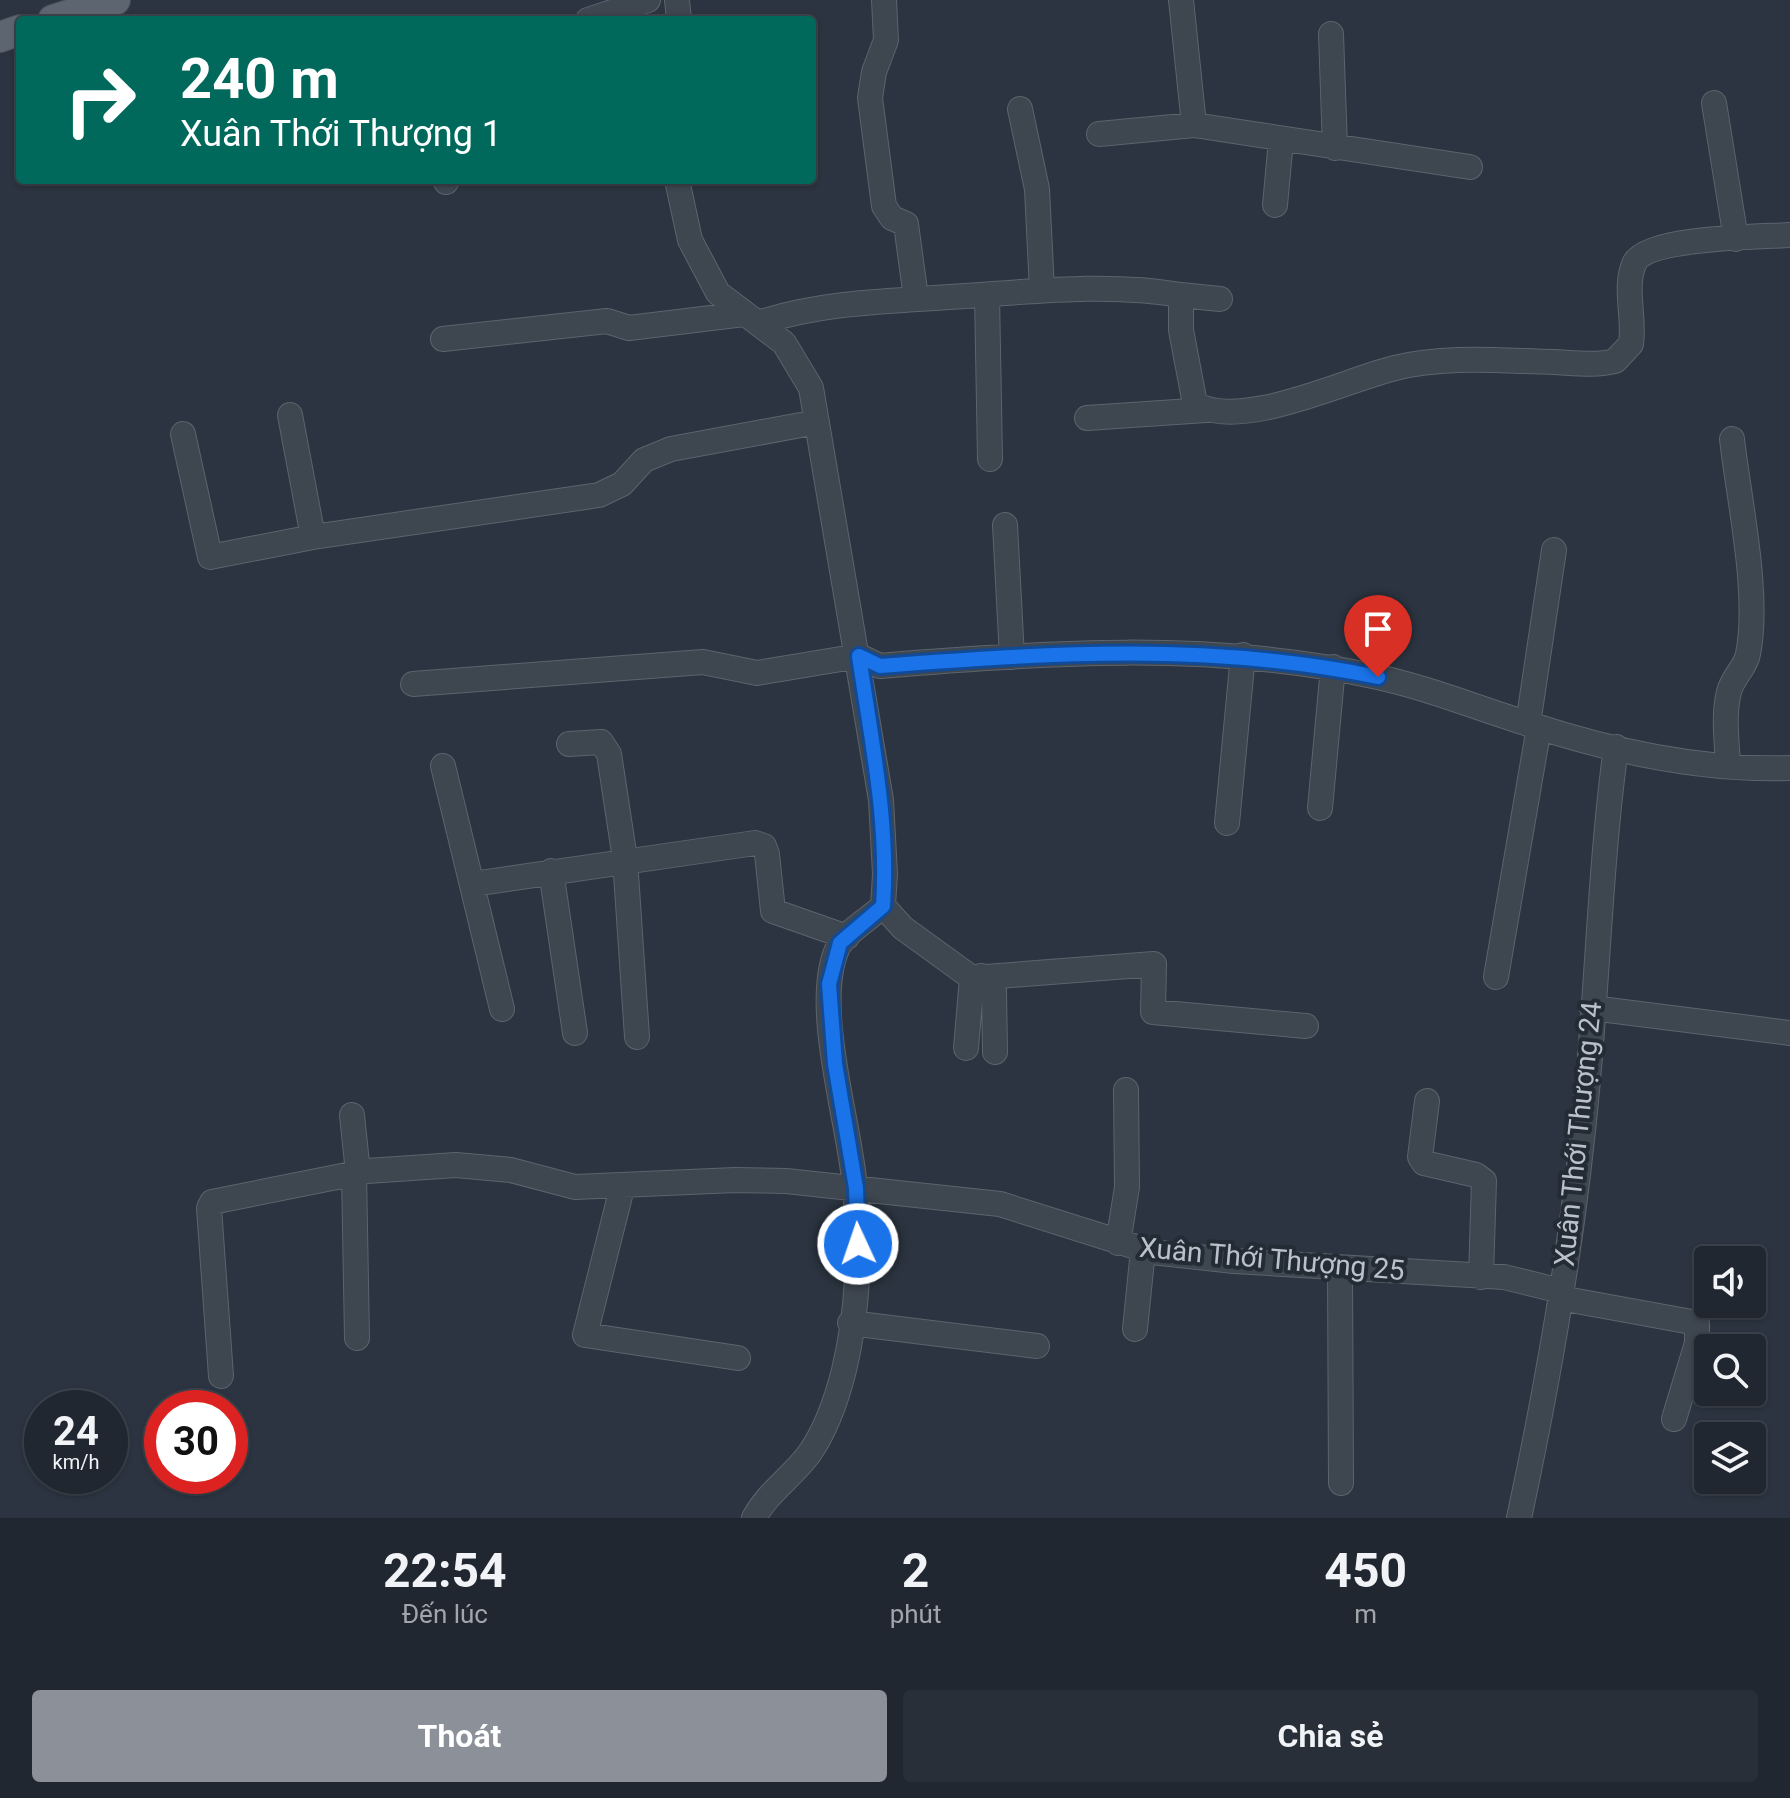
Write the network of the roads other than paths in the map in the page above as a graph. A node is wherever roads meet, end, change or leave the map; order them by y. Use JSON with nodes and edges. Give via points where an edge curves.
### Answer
{"nodes":[{"id":1,"x":115,"y":0,"type":"edge"},
{"id":2,"x":648,"y":0,"type":"edge"},
{"id":3,"x":884,"y":0,"type":"edge"},
{"id":4,"x":1181,"y":0,"type":"edge"},
{"id":5,"x":65,"y":16,"type":"edge"},
{"id":6,"x":600,"y":16,"type":"edge"},
{"id":7,"x":1331,"y":34,"type":"dead end"},
{"id":8,"x":1714,"y":103,"type":"dead end"},
{"id":9,"x":1020,"y":109,"type":"dead end"},
{"id":10,"x":1194,"y":125,"type":"junction"},
{"id":11,"x":1099,"y":134,"type":"dead end"},
{"id":12,"x":1281,"y":140,"type":"junction"},
{"id":13,"x":1335,"y":148,"type":"junction"},
{"id":14,"x":1470,"y":167,"type":"dead end"},
{"id":15,"x":678,"y":184,"type":"edge"},
{"id":16,"x":1275,"y":205,"type":"dead end"},
{"id":17,"x":1790,"y":235,"type":"edge"},
{"id":18,"x":1736,"y":239,"type":"junction"},
{"id":19,"x":1042,"y":290,"type":"junction"},
{"id":20,"x":987,"y":295,"type":"junction"},
{"id":21,"x":1181,"y":295,"type":"junction"},
{"id":22,"x":916,"y":298,"type":"junction"},
{"id":23,"x":1220,"y":299,"type":"dead end"},
{"id":24,"x":751,"y":318,"type":"junction"},
{"id":25,"x":443,"y":339,"type":"dead end"},
{"id":26,"x":1206,"y":410,"type":"junction"},
{"id":27,"x":290,"y":415,"type":"dead end"},
{"id":28,"x":1087,"y":418,"type":"dead end"},
{"id":29,"x":817,"y":422,"type":"junction"},
{"id":30,"x":183,"y":434,"type":"dead end"},
{"id":31,"x":1732,"y":439,"type":"dead end"},
{"id":32,"x":990,"y":459,"type":"dead end"},
{"id":33,"x":1005,"y":525,"type":"dead end"},
{"id":34,"x":313,"y":537,"type":"junction"},
{"id":35,"x":1554,"y":550,"type":"dead end"},
{"id":36,"x":1243,"y":655,"type":"junction"},
{"id":37,"x":859,"y":656,"type":"junction"},
{"id":38,"x":1012,"y":657,"type":"junction"},
{"id":39,"x":1333,"y":667,"type":"junction"},
{"id":40,"x":413,"y":684,"type":"dead end"},
{"id":41,"x":1534,"y":726,"type":"junction"},
{"id":42,"x":569,"y":744,"type":"dead end"},
{"id":43,"x":1616,"y":747,"type":"junction"},
{"id":44,"x":1728,"y":765,"type":"junction"},
{"id":45,"x":443,"y":766,"type":"dead end"},
{"id":46,"x":1790,"y":768,"type":"edge"},
{"id":47,"x":1320,"y":808,"type":"dead end"},
{"id":48,"x":1227,"y":823,"type":"dead end"},
{"id":49,"x":625,"y":859,"type":"junction"},
{"id":50,"x":551,"y":871,"type":"junction"},
{"id":51,"x":473,"y":884,"type":"junction"},
{"id":52,"x":883,"y":906,"type":"junction"},
{"id":53,"x":847,"y":937,"type":"junction"},
{"id":54,"x":977,"y":977,"type":"junction"},
{"id":55,"x":1496,"y":977,"type":"dead end"},
{"id":56,"x":1592,"y":1008,"type":"junction"},
{"id":57,"x":502,"y":1009,"type":"dead end"},
{"id":58,"x":1306,"y":1026,"type":"dead end"},
{"id":59,"x":575,"y":1033,"type":"dead end"},
{"id":60,"x":1790,"y":1033,"type":"edge"},
{"id":61,"x":637,"y":1037,"type":"dead end"},
{"id":62,"x":966,"y":1048,"type":"dead end"},
{"id":63,"x":995,"y":1052,"type":"dead end"},
{"id":64,"x":1126,"y":1090,"type":"dead end"},
{"id":65,"x":1427,"y":1101,"type":"dead end"},
{"id":66,"x":352,"y":1115,"type":"dead end"},
{"id":67,"x":356,"y":1173,"type":"junction"},
{"id":68,"x":622,"y":1188,"type":"junction"},
{"id":69,"x":856,"y":1188,"type":"junction"},
{"id":70,"x":1118,"y":1243,"type":"junction"},
{"id":71,"x":1143,"y":1250,"type":"junction"},
{"id":72,"x":1340,"y":1268,"type":"junction"},
{"id":73,"x":1481,"y":1277,"type":"junction"},
{"id":74,"x":1560,"y":1294,"type":"junction"},
{"id":75,"x":850,"y":1323,"type":"junction"},
{"id":76,"x":1135,"y":1329,"type":"dead end"},
{"id":77,"x":357,"y":1338,"type":"dead end"},
{"id":78,"x":1037,"y":1346,"type":"dead end"},
{"id":79,"x":738,"y":1358,"type":"dead end"},
{"id":80,"x":221,"y":1376,"type":"dead end"},
{"id":81,"x":1674,"y":1419,"type":"dead end"},
{"id":82,"x":1341,"y":1483,"type":"dead end"},
{"id":83,"x":754,"y":1518,"type":"edge"},
{"id":84,"x":1519,"y":1518,"type":"edge"}],
"edges":[{"from":1,"to":5,"type":"main road"},
{"from":2,"to":6,"type":"street"},
{"from":3,"to":22,"type":"street","via":[[886,40],[870,98],[884,206],[892,218],[906,224]]},
{"from":4,"to":10,"type":"street"},
{"from":7,"to":13,"type":"street"},
{"from":8,"to":18,"type":"street"},
{"from":9,"to":19,"type":"street","via":[[1039,204]]},
{"from":10,"to":11,"type":"street"},
{"from":10,"to":12,"type":"street"},
{"from":12,"to":13,"type":"street"},
{"from":12,"to":16,"type":"street"},
{"from":13,"to":14,"type":"street"},
{"from":15,"to":24,"type":"street","via":[[690,240],[703,269],[718,293]]},
{"from":17,"to":18,"type":"street"},
{"from":18,"to":26,"type":"street","via":[[1662,246],[1637,258],[1630,283],[1631,344],[1615,361],[1410,366],[1248,411]]},
{"from":19,"to":20,"type":"street"},
{"from":19,"to":21,"type":"street"},
{"from":20,"to":22,"type":"street"},
{"from":20,"to":32,"type":"street"},
{"from":21,"to":23,"type":"street"},
{"from":21,"to":26,"type":"street","via":[[1181,330],[1195,404]]},
{"from":22,"to":24,"type":"street"},
{"from":24,"to":25,"type":"street","via":[[629,328],[607,321]]},
{"from":24,"to":29,"type":"street","via":[[784,343],[801,368]]},
{"from":26,"to":28,"type":"street"},
{"from":27,"to":34,"type":"street"},
{"from":29,"to":34,"type":"street","via":[[671,449],[644,460],[622,484],[599,495]]},
{"from":29,"to":37,"type":"street"},
{"from":30,"to":34,"type":"street","via":[[210,557]]},
{"from":31,"to":44,"type":"street","via":[[1750,631],[1748,657],[1729,691]]},
{"from":33,"to":38,"type":"street"},
{"from":35,"to":41,"type":"street"},
{"from":36,"to":38,"type":"street","via":[[1183,651]]},
{"from":36,"to":39,"type":"street"},
{"from":36,"to":48,"type":"street"},
{"from":37,"to":38,"type":"street","via":[[880,666]]},
{"from":37,"to":40,"type":"street","via":[[757,673],[703,662]]},
{"from":37,"to":52,"type":"street","via":[[881,800]]},
{"from":39,"to":41,"type":"street","via":[[1428,690]]},
{"from":39,"to":47,"type":"street"},
{"from":41,"to":43,"type":"street"},
{"from":41,"to":55,"type":"street"},
{"from":42,"to":49,"type":"street","via":[[595,741],[606,746]]},
{"from":43,"to":44,"type":"street"},
{"from":43,"to":56,"type":"street","name":"Xuân Thới Thượng 24","via":[[1602,847]]},
{"from":44,"to":46,"type":"street"},
{"from":45,"to":51,"type":"street"},
{"from":49,"to":50,"type":"street"},
{"from":49,"to":53,"type":"street","via":[[764,846],[773,911]]},
{"from":49,"to":61,"type":"street"},
{"from":50,"to":51,"type":"street"},
{"from":50,"to":59,"type":"street"},
{"from":51,"to":57,"type":"street"},
{"from":52,"to":53,"type":"street"},
{"from":52,"to":54,"type":"street","via":[[903,928]]},
{"from":53,"to":69,"type":"street","via":[[833,961],[830,997],[835,1064]]},
{"from":54,"to":58,"type":"street","via":[[1154,964],[1153,1012]]},
{"from":54,"to":62,"type":"street"},
{"from":54,"to":63,"type":"street","via":[[994,990]]},
{"from":56,"to":60,"type":"street"},
{"from":56,"to":74,"type":"street","name":"Xuân Thới Thượng 24","via":[[1575,1203]]},
{"from":64,"to":70,"type":"street","via":[[1127,1187]]},
{"from":65,"to":73,"type":"street","via":[[1420,1148],[1424,1163],[1484,1181]]},
{"from":66,"to":67,"type":"street"},
{"from":67,"to":68,"type":"street","name":"Xuân Thới Thượng 25","via":[[477,1165],[575,1187]]},
{"from":67,"to":77,"type":"street"},
{"from":67,"to":80,"type":"street","name":"Xuân Thới Thượng 25","via":[[221,1197],[211,1204]]},
{"from":68,"to":69,"type":"street","name":"Xuân Thới Thượng 25","via":[[735,1180]]},
{"from":68,"to":79,"type":"street","via":[[585,1335]]},
{"from":69,"to":70,"type":"street","name":"Xuân Thới Thượng 25","via":[[1000,1204]]},
{"from":69,"to":75,"type":"street","via":[[858,1244]]},
{"from":70,"to":71,"type":"street","name":"Xuân Thới Thượng 25"},
{"from":71,"to":72,"type":"street","name":"Xuân Thới Thượng 25"},
{"from":71,"to":76,"type":"street"},
{"from":72,"to":73,"type":"street","name":"Xuân Thới Thượng 25"},
{"from":72,"to":82,"type":"street"},
{"from":73,"to":74,"type":"street","name":"Xuân Thới Thượng 25","via":[[1504,1277]]},
{"from":74,"to":81,"type":"street","name":"Xuân Thới Thượng 25","via":[[1697,1323],[1697,1343]]},
{"from":74,"to":84,"type":"street","name":"Xuân Thới Thượng 24"},
{"from":75,"to":78,"type":"street"},
{"from":75,"to":83,"type":"street","via":[[844,1367],[823,1429],[809,1454],[768,1495]]}]}
